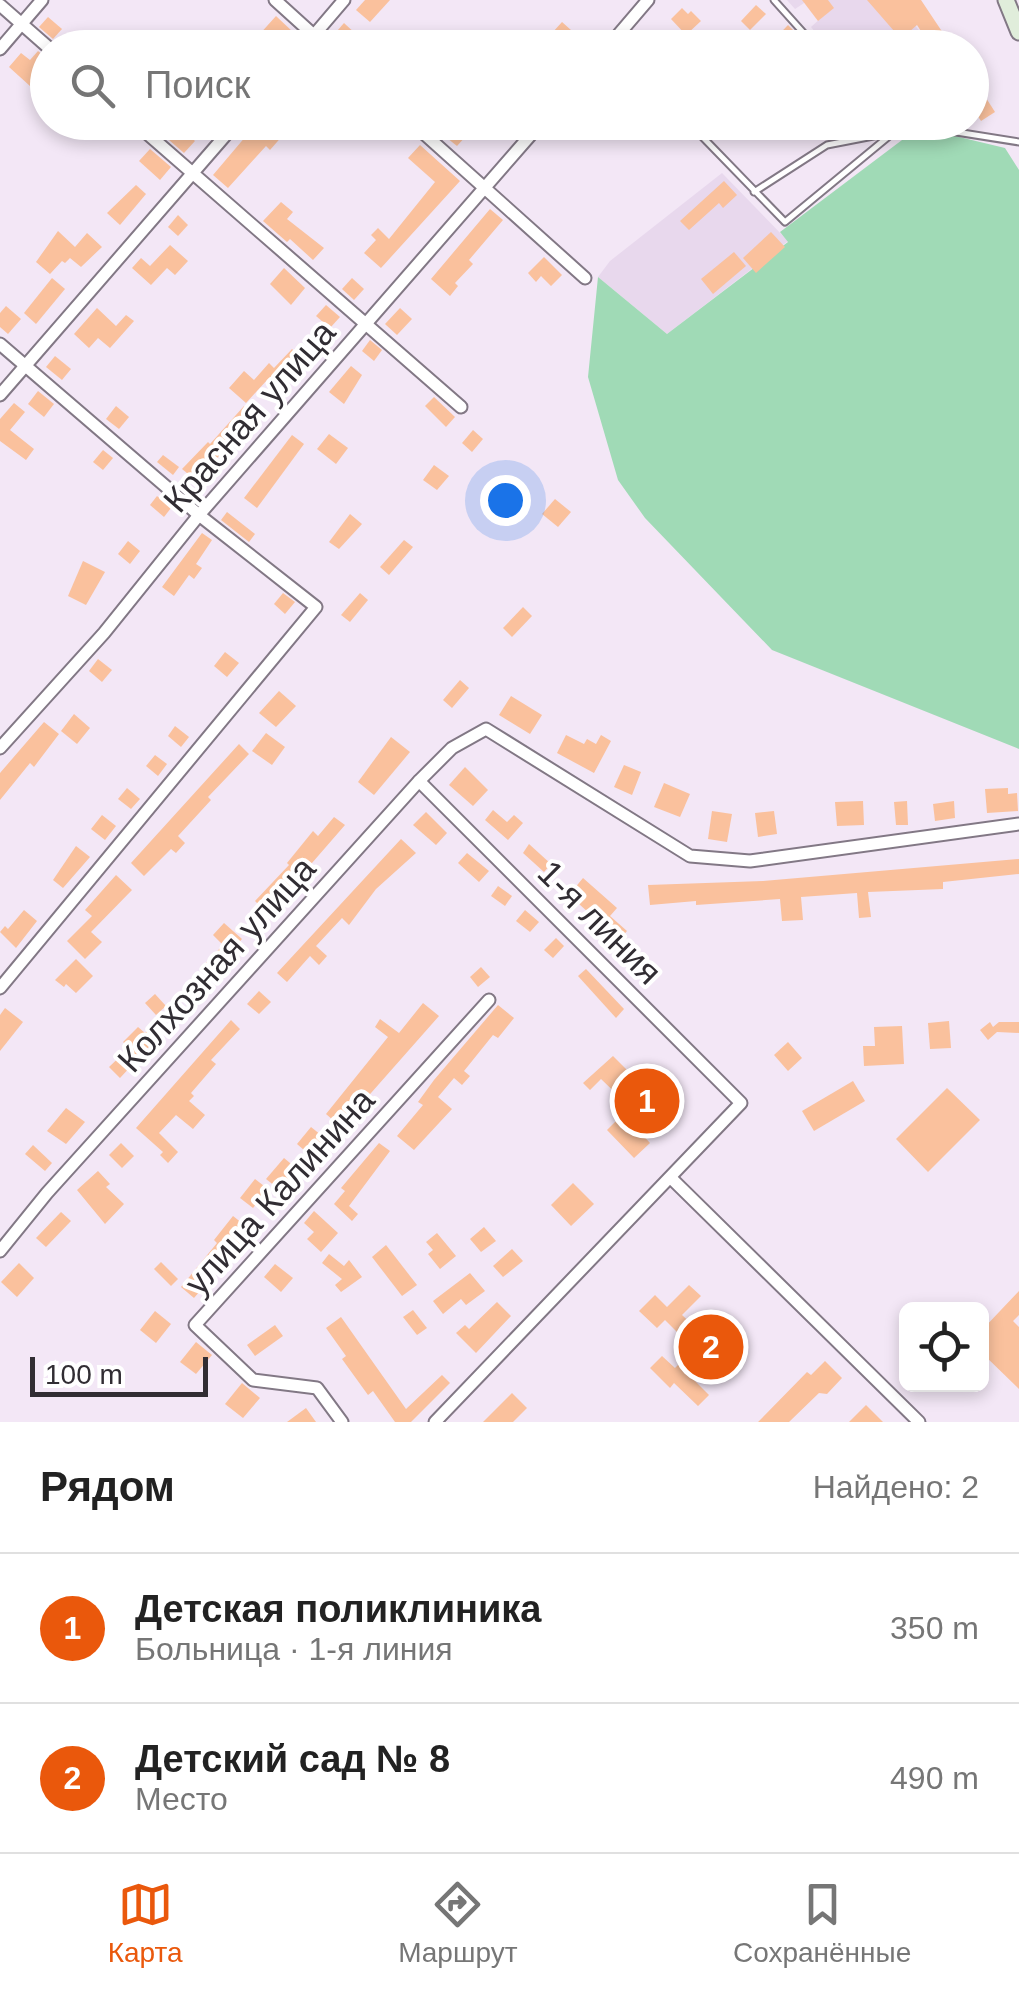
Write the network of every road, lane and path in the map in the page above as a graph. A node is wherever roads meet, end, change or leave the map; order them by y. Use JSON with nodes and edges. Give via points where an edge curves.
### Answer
{"nodes":[{"id":1,"x":42,"y":0,"type":"edge"},
{"id":2,"x":276,"y":0,"type":"edge"},
{"id":3,"x":344,"y":0,"type":"edge"},
{"id":4,"x":648,"y":0,"type":"edge"},
{"id":5,"x":774,"y":0,"type":"edge"},
{"id":6,"x":1006,"y":0,"type":"edge"},
{"id":7,"x":0,"y":4,"type":"edge"},
{"id":8,"x":22,"y":24,"type":"junction"},
{"id":9,"x":309,"y":30,"type":"edge"},
{"id":10,"x":318,"y":30,"type":"edge"},
{"id":11,"x":625,"y":30,"type":"edge"},
{"id":12,"x":802,"y":30,"type":"edge"},
{"id":13,"x":30,"y":31,"type":"edge"},
{"id":14,"x":1019,"y":32,"type":"edge"},
{"id":15,"x":0,"y":49,"type":"edge"},
{"id":16,"x":989,"y":137,"type":"edge"},
{"id":17,"x":154,"y":140,"type":"edge"},
{"id":18,"x":221,"y":140,"type":"edge"},
{"id":19,"x":431,"y":140,"type":"edge"},
{"id":20,"x":526,"y":140,"type":"edge"},
{"id":21,"x":705,"y":140,"type":"edge"},
{"id":22,"x":853,"y":140,"type":"edge"},
{"id":23,"x":884,"y":140,"type":"edge"},
{"id":24,"x":1019,"y":142,"type":"edge"},
{"id":25,"x":192,"y":174,"type":"junction"},
{"id":26,"x":484,"y":188,"type":"junction"},
{"id":27,"x":754,"y":192,"type":"junction"},
{"id":28,"x":585,"y":278,"type":"dead end"},
{"id":29,"x":366,"y":322,"type":"junction"},
{"id":30,"x":0,"y":344,"type":"edge"},
{"id":31,"x":25,"y":366,"type":"junction"},
{"id":32,"x":0,"y":395,"type":"edge"},
{"id":33,"x":461,"y":407,"type":"dead end"},
{"id":34,"x":199,"y":515,"type":"junction"},
{"id":35,"x":0,"y":748,"type":"edge"},
{"id":36,"x":419,"y":781,"type":"junction"},
{"id":37,"x":1019,"y":824,"type":"edge"},
{"id":38,"x":0,"y":988,"type":"edge"},
{"id":39,"x":488,"y":1000,"type":"dead end"},
{"id":40,"x":672,"y":1179,"type":"junction"},
{"id":41,"x":0,"y":1250,"type":"edge"},
{"id":42,"x":342,"y":1422,"type":"edge"},
{"id":43,"x":436,"y":1422,"type":"edge"},
{"id":44,"x":919,"y":1422,"type":"edge"}],
"edges":[{"from":1,"to":8,"type":"street"},
{"from":2,"to":9,"type":"street"},
{"from":3,"to":10,"type":"street"},
{"from":4,"to":11,"type":"street"},
{"from":5,"to":12,"type":"lane"},
{"from":6,"to":14,"type":"street"},
{"from":7,"to":8,"type":"street"},
{"from":8,"to":13,"type":"street"},
{"from":8,"to":15,"type":"street"},
{"from":16,"to":24,"type":"lane"},
{"from":17,"to":25,"type":"street"},
{"from":18,"to":25,"type":"street"},
{"from":19,"to":26,"type":"street"},
{"from":20,"to":26,"type":"street","name":"Красная улица"},
{"from":21,"to":27,"type":"lane"},
{"from":22,"to":27,"type":"lane","via":[[828,145]]},
{"from":23,"to":27,"type":"lane","via":[[785,222]]},
{"from":25,"to":29,"type":"street"},
{"from":25,"to":31,"type":"street"},
{"from":26,"to":28,"type":"street"},
{"from":26,"to":29,"type":"street","name":"Красная улица"},
{"from":29,"to":33,"type":"street"},
{"from":29,"to":34,"type":"street","name":"Красная улица"},
{"from":30,"to":31,"type":"street"},
{"from":31,"to":32,"type":"street"},
{"from":31,"to":34,"type":"street"},
{"from":34,"to":35,"type":"street","name":"Красная улица"},
{"from":34,"to":38,"type":"street","via":[[316,608]]},
{"from":36,"to":37,"type":"street","name":"Колхозная улица","via":[[452,748],[486,728],[690,856],[750,861]]},
{"from":36,"to":40,"type":"street","name":"1-я линия","via":[[742,1103]]},
{"from":36,"to":41,"type":"street","name":"Колхозная улица"},
{"from":39,"to":42,"type":"street","name":"улица Калинина","via":[[195,1325],[253,1380],[317,1388]]},
{"from":40,"to":43,"type":"street"},
{"from":40,"to":44,"type":"street"}]}
